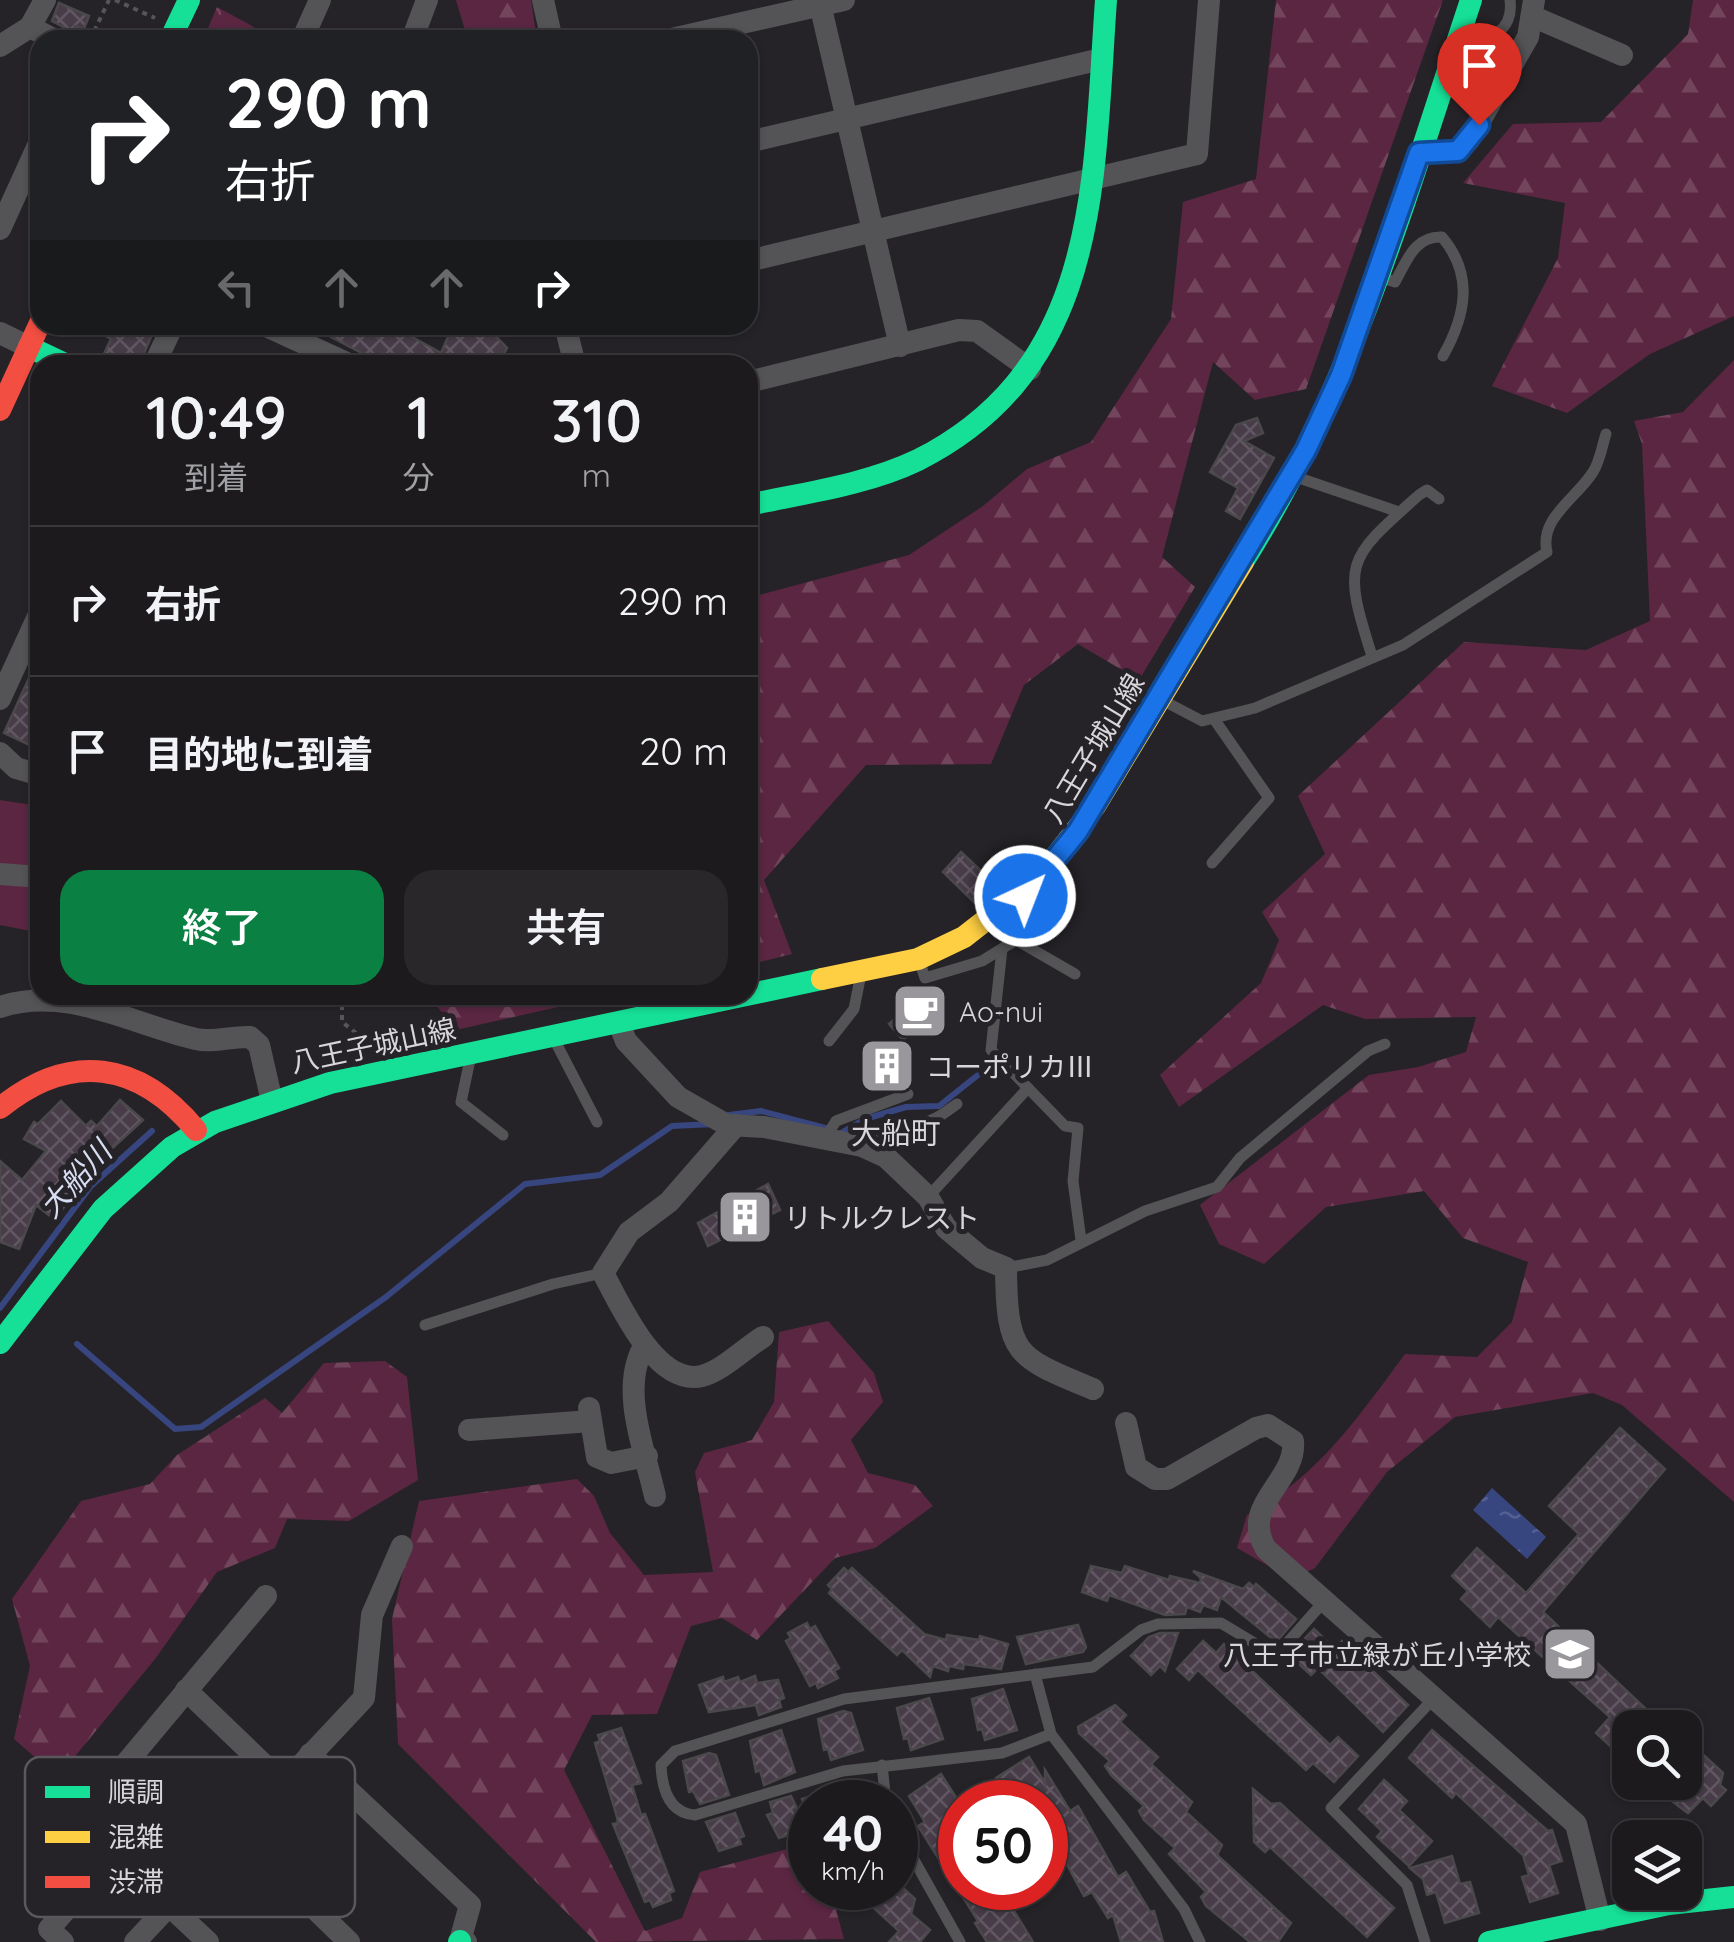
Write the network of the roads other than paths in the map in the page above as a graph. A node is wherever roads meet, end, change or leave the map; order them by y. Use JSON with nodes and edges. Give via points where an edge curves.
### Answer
{"nodes":[{"id":1,"x":45,"y":0,"type":"edge"},
{"id":2,"x":189,"y":0,"type":"edge"},
{"id":3,"x":320,"y":0,"type":"edge"},
{"id":4,"x":427,"y":0,"type":"edge"},
{"id":5,"x":544,"y":0,"type":"edge"},
{"id":6,"x":844,"y":0,"type":"edge"},
{"id":7,"x":1106,"y":0,"type":"edge"},
{"id":8,"x":1209,"y":0,"type":"edge"},
{"id":9,"x":1472,"y":0,"type":"edge"},
{"id":10,"x":1510,"y":0,"type":"edge"},
{"id":11,"x":820,"y":3,"type":"edge"},
{"id":12,"x":1534,"y":8,"type":"edge"},
{"id":13,"x":30,"y":27,"type":"junction"},
{"id":14,"x":36,"y":30,"type":"edge"},
{"id":15,"x":175,"y":30,"type":"edge"},
{"id":16,"x":306,"y":30,"type":"edge"},
{"id":17,"x":416,"y":30,"type":"edge"},
{"id":18,"x":550,"y":30,"type":"edge"},
{"id":19,"x":708,"y":30,"type":"edge"},
{"id":20,"x":1460,"y":33,"type":"junction"},
{"id":21,"x":0,"y":46,"type":"edge"},
{"id":22,"x":1622,"y":56,"type":"dead end"},
{"id":23,"x":1101,"y":59,"type":"junction"},
{"id":24,"x":848,"y":118,"type":"junction"},
{"id":25,"x":758,"y":140,"type":"edge"},
{"id":26,"x":1419,"y":153,"type":"junction"},
{"id":27,"x":30,"y":163,"type":"edge"},
{"id":28,"x":1092,"y":181,"type":"junction"},
{"id":29,"x":0,"y":229,"type":"edge"},
{"id":30,"x":874,"y":231,"type":"junction"},
{"id":31,"x":758,"y":259,"type":"edge"},
{"id":32,"x":1376,"y":276,"type":"junction"},
{"id":33,"x":0,"y":333,"type":"edge"},
{"id":34,"x":34,"y":335,"type":"edge"},
{"id":35,"x":286,"y":335,"type":"edge"},
{"id":36,"x":900,"y":346,"type":"junction"},
{"id":37,"x":29,"y":347,"type":"junction"},
{"id":38,"x":46,"y":355,"type":"edge"},
{"id":39,"x":330,"y":355,"type":"edge"},
{"id":40,"x":1443,"y":356,"type":"dead end"},
{"id":41,"x":1030,"y":369,"type":"junction"},
{"id":42,"x":758,"y":380,"type":"edge"},
{"id":43,"x":0,"y":410,"type":"edge"},
{"id":44,"x":1606,"y":434,"type":"dead end"},
{"id":45,"x":1292,"y":476,"type":"junction"},
{"id":46,"x":1439,"y":498,"type":"dead end"},
{"id":47,"x":758,"y":503,"type":"edge"},
{"id":48,"x":1399,"y":512,"type":"junction"},
{"id":49,"x":30,"y":635,"type":"edge"},
{"id":50,"x":1372,"y":656,"type":"junction"},
{"id":51,"x":1159,"y":698,"type":"junction"},
{"id":52,"x":0,"y":700,"type":"edge"},
{"id":53,"x":1214,"y":719,"type":"junction"},
{"id":54,"x":0,"y":753,"type":"edge"},
{"id":55,"x":30,"y":772,"type":"edge"},
{"id":56,"x":1212,"y":863,"type":"dead end"},
{"id":57,"x":0,"y":874,"type":"edge"},
{"id":58,"x":30,"y":876,"type":"edge"},
{"id":59,"x":1002,"y":949,"type":"junction"},
{"id":60,"x":918,"y":958,"type":"junction"},
{"id":61,"x":862,"y":972,"type":"junction"},
{"id":62,"x":1074,"y":974,"type":"dead end"},
{"id":63,"x":758,"y":994,"type":"edge"},
{"id":64,"x":30,"y":998,"type":"edge"},
{"id":65,"x":83,"y":1005,"type":"edge"},
{"id":66,"x":704,"y":1005,"type":"edge"},
{"id":67,"x":0,"y":1008,"type":"edge"},
{"id":68,"x":618,"y":1023,"type":"junction"},
{"id":69,"x":553,"y":1038,"type":"junction"},
{"id":70,"x":830,"y":1041,"type":"dead end"},
{"id":71,"x":1386,"y":1044,"type":"dead end"},
{"id":72,"x":472,"y":1054,"type":"junction"},
{"id":73,"x":1028,"y":1088,"type":"junction"},
{"id":74,"x":908,"y":1094,"type":"dead end"},
{"id":75,"x":271,"y":1097,"type":"junction"},
{"id":76,"x":957,"y":1104,"type":"dead end"},
{"id":77,"x":0,"y":1108,"type":"edge"},
{"id":78,"x":724,"y":1121,"type":"junction"},
{"id":79,"x":596,"y":1122,"type":"dead end"},
{"id":80,"x":196,"y":1130,"type":"junction"},
{"id":81,"x":502,"y":1135,"type":"dead end"},
{"id":82,"x":824,"y":1140,"type":"junction"},
{"id":83,"x":862,"y":1146,"type":"junction"},
{"id":84,"x":928,"y":1197,"type":"junction"},
{"id":85,"x":1082,"y":1240,"type":"junction"},
{"id":86,"x":1006,"y":1268,"type":"junction"},
{"id":87,"x":603,"y":1273,"type":"junction"},
{"id":88,"x":425,"y":1325,"type":"dead end"},
{"id":89,"x":763,"y":1337,"type":"dead end"},
{"id":90,"x":0,"y":1343,"type":"edge"},
{"id":91,"x":643,"y":1348,"type":"junction"},
{"id":92,"x":1093,"y":1389,"type":"dead end"},
{"id":93,"x":1126,"y":1423,"type":"dead end"},
{"id":94,"x":469,"y":1430,"type":"dead end"},
{"id":95,"x":647,"y":1456,"type":"junction"},
{"id":96,"x":655,"y":1496,"type":"dead end"},
{"id":97,"x":402,"y":1546,"type":"dead end"},
{"id":98,"x":266,"y":1596,"type":"dead end"},
{"id":99,"x":1327,"y":1598,"type":"junction"},
{"id":100,"x":1035,"y":1674,"type":"junction"},
{"id":101,"x":186,"y":1690,"type":"junction"},
{"id":102,"x":1435,"y":1697,"type":"junction"},
{"id":103,"x":1051,"y":1734,"type":"junction"},
{"id":104,"x":310,"y":1754,"type":"junction"},
{"id":105,"x":131,"y":1757,"type":"edge"},
{"id":106,"x":256,"y":1757,"type":"edge"},
{"id":107,"x":307,"y":1757,"type":"edge"},
{"id":108,"x":313,"y":1757,"type":"edge"},
{"id":109,"x":882,"y":1765,"type":"junction"},
{"id":110,"x":884,"y":1780,"type":"edge"},
{"id":111,"x":355,"y":1796,"type":"edge"},
{"id":112,"x":918,"y":1867,"type":"edge"},
{"id":113,"x":1734,"y":1897,"type":"edge"},
{"id":114,"x":59,"y":1917,"type":"edge"},
{"id":115,"x":157,"y":1917,"type":"edge"},
{"id":116,"x":181,"y":1917,"type":"edge"},
{"id":117,"x":324,"y":1917,"type":"edge"},
{"id":118,"x":1600,"y":1920,"type":"junction"},
{"id":119,"x":63,"y":1942,"type":"edge"},
{"id":120,"x":135,"y":1942,"type":"edge"},
{"id":121,"x":208,"y":1942,"type":"edge"},
{"id":122,"x":350,"y":1942,"type":"edge"},
{"id":123,"x":462,"y":1942,"type":"edge"},
{"id":124,"x":960,"y":1942,"type":"edge"},
{"id":125,"x":1200,"y":1942,"type":"edge"},
{"id":126,"x":1426,"y":1942,"type":"edge"},
{"id":127,"x":1489,"y":1942,"type":"edge"}],
"edges":[{"from":1,"to":13,"type":"street"},
{"from":2,"to":15,"type":"main road"},
{"from":3,"to":16,"type":"street"},
{"from":4,"to":17,"type":"street"},
{"from":5,"to":18,"type":"street"},
{"from":6,"to":11,"type":"street"},
{"from":7,"to":23,"type":"main road"},
{"from":8,"to":28,"type":"street","via":[[1197,154]]},
{"from":9,"to":20,"type":"main road","name":"八王子城山線"},
{"from":10,"to":20,"type":"lane","via":[[1506,25],[1496,36],[1479,40]]},
{"from":11,"to":19,"type":"street"},
{"from":11,"to":24,"type":"street"},
{"from":12,"to":22,"type":"street"},
{"from":12,"to":26,"type":"street","via":[[1507,80],[1469,140],[1458,151]]},
{"from":13,"to":14,"type":"street"},
{"from":13,"to":21,"type":"street"},
{"from":20,"to":26,"type":"main road","name":"八王子城山線"},
{"from":23,"to":24,"type":"street"},
{"from":23,"to":28,"type":"main road"},
{"from":24,"to":25,"type":"street"},
{"from":24,"to":30,"type":"street"},
{"from":26,"to":32,"type":"main road","name":"八王子城山線"},
{"from":27,"to":29,"type":"street"},
{"from":28,"to":30,"type":"street"},
{"from":28,"to":41,"type":"main road","via":[[1062,318]]},
{"from":30,"to":31,"type":"street"},
{"from":30,"to":36,"type":"street"},
{"from":32,"to":40,"type":"lane","via":[[1395,282],[1418,243],[1442,236],[1459,257],[1464,286],[1462,312]]},
{"from":32,"to":45,"type":"main road","name":"八王子城山線","via":[[1341,375]]},
{"from":33,"to":37,"type":"street"},
{"from":34,"to":37,"type":"main road"},
{"from":35,"to":39,"type":"street"},
{"from":36,"to":41,"type":"street","via":[[977,331]]},
{"from":36,"to":42,"type":"street"},
{"from":37,"to":38,"type":"main road"},
{"from":37,"to":43,"type":"main road"},
{"from":41,"to":47,"type":"main road","via":[[970,430],[918,459]]},
{"from":44,"to":50,"type":"lane","via":[[1596,468],[1549,524],[1543,537],[1547,552],[1403,645]]},
{"from":45,"to":48,"type":"lane"},
{"from":45,"to":51,"type":"main road","name":"八王子城山線"},
{"from":46,"to":48,"type":"lane","via":[[1428,490]]},
{"from":48,"to":50,"type":"lane","via":[[1356,557],[1351,577]]},
{"from":49,"to":52,"type":"street"},
{"from":50,"to":53,"type":"lane"},
{"from":51,"to":53,"type":"lane","via":[[1202,721]]},
{"from":51,"to":60,"type":"main road","name":"八王子城山線","via":[[1039,884],[987,926]]},
{"from":53,"to":56,"type":"lane","via":[[1269,798]]},
{"from":54,"to":55,"type":"street"},
{"from":57,"to":58,"type":"street"},
{"from":59,"to":60,"type":"lane","via":[[926,978]]},
{"from":59,"to":62,"type":"lane","via":[[1016,940]]},
{"from":59,"to":73,"type":"lane","via":[[991,1050]]},
{"from":60,"to":61,"type":"main road","name":"八王子城山線"},
{"from":61,"to":63,"type":"main road","name":"八王子城山線"},
{"from":61,"to":70,"type":"lane","via":[[854,1009]]},
{"from":64,"to":67,"type":"street"},
{"from":65,"to":75,"type":"street","via":[[199,1040],[250,1037]]},
{"from":66,"to":68,"type":"main road","name":"八王子城山線"},
{"from":68,"to":69,"type":"main road","name":"八王子城山線"},
{"from":68,"to":78,"type":"street","via":[[626,1041],[678,1097]]},
{"from":69,"to":72,"type":"main road","name":"八王子城山線"},
{"from":69,"to":79,"type":"lane"},
{"from":71,"to":85,"type":"lane","via":[[1368,1051],[1240,1158],[1217,1187]]},
{"from":72,"to":75,"type":"main road","name":"八王子城山線"},
{"from":72,"to":81,"type":"lane","via":[[461,1102]]},
{"from":73,"to":84,"type":"lane"},
{"from":73,"to":85,"type":"lane","via":[[1064,1126],[1078,1128],[1073,1180]]},
{"from":74,"to":82,"type":"lane","via":[[836,1121]]},
{"from":75,"to":80,"type":"main road","name":"八王子城山線"},
{"from":76,"to":83,"type":"lane","via":[[934,1120],[871,1132]]},
{"from":77,"to":80,"type":"main road","via":[[54,1073],[109,1070],[161,1094]]},
{"from":78,"to":82,"type":"street"},
{"from":78,"to":87,"type":"street","via":[[669,1202],[630,1232]]},
{"from":80,"to":90,"type":"main road","name":"八王子城山線","via":[[118,1189]]},
{"from":82,"to":83,"type":"street"},
{"from":83,"to":84,"type":"street","via":[[886,1156]]},
{"from":84,"to":86,"type":"street","via":[[946,1228]]},
{"from":85,"to":86,"type":"lane","via":[[1047,1260]]},
{"from":86,"to":92,"type":"street","via":[[1012,1339],[1028,1360]]},
{"from":87,"to":88,"type":"lane"},
{"from":87,"to":91,"type":"street"},
{"from":89,"to":91,"type":"street","via":[[705,1376],[688,1376]]},
{"from":91,"to":95,"type":"street","via":[[633,1366],[633,1394]]},
{"from":93,"to":99,"type":"street","via":[[1136,1466],[1155,1479],[1167,1479],[1256,1428],[1282,1430],[1293,1440],[1294,1454],[1264,1500],[1258,1536],[1276,1560]]},
{"from":94,"to":95,"type":"street","via":[[590,1414],[597,1457],[611,1462]]},
{"from":95,"to":96,"type":"street"},
{"from":97,"to":104,"type":"street","via":[[372,1615],[364,1698]]},
{"from":98,"to":101,"type":"street"},
{"from":99,"to":100,"type":"lane","via":[[1271,1654],[1221,1624],[1158,1624],[1094,1667]]},
{"from":99,"to":102,"type":"street"},
{"from":100,"to":103,"type":"lane"},
{"from":100,"to":109,"type":"lane","via":[[844,1700],[675,1751],[661,1765],[672,1806],[695,1815]]},
{"from":101,"to":105,"type":"street"},
{"from":101,"to":106,"type":"street"},
{"from":102,"to":118,"type":"street","via":[[1576,1824]]},
{"from":102,"to":126,"type":"lane","via":[[1331,1808],[1407,1885]]},
{"from":103,"to":109,"type":"lane","via":[[1002,1753]]},
{"from":103,"to":125,"type":"lane","via":[[1184,1909]]},
{"from":104,"to":107,"type":"street"},
{"from":104,"to":108,"type":"street"},
{"from":109,"to":110,"type":"lane"},
{"from":111,"to":123,"type":"street","via":[[470,1905]]},
{"from":112,"to":124,"type":"lane"},
{"from":113,"to":118,"type":"main road"},
{"from":114,"to":119,"type":"street","via":[[49,1929]]},
{"from":115,"to":120,"type":"street"},
{"from":116,"to":121,"type":"street"},
{"from":117,"to":122,"type":"street"},
{"from":118,"to":127,"type":"main road"}]}
